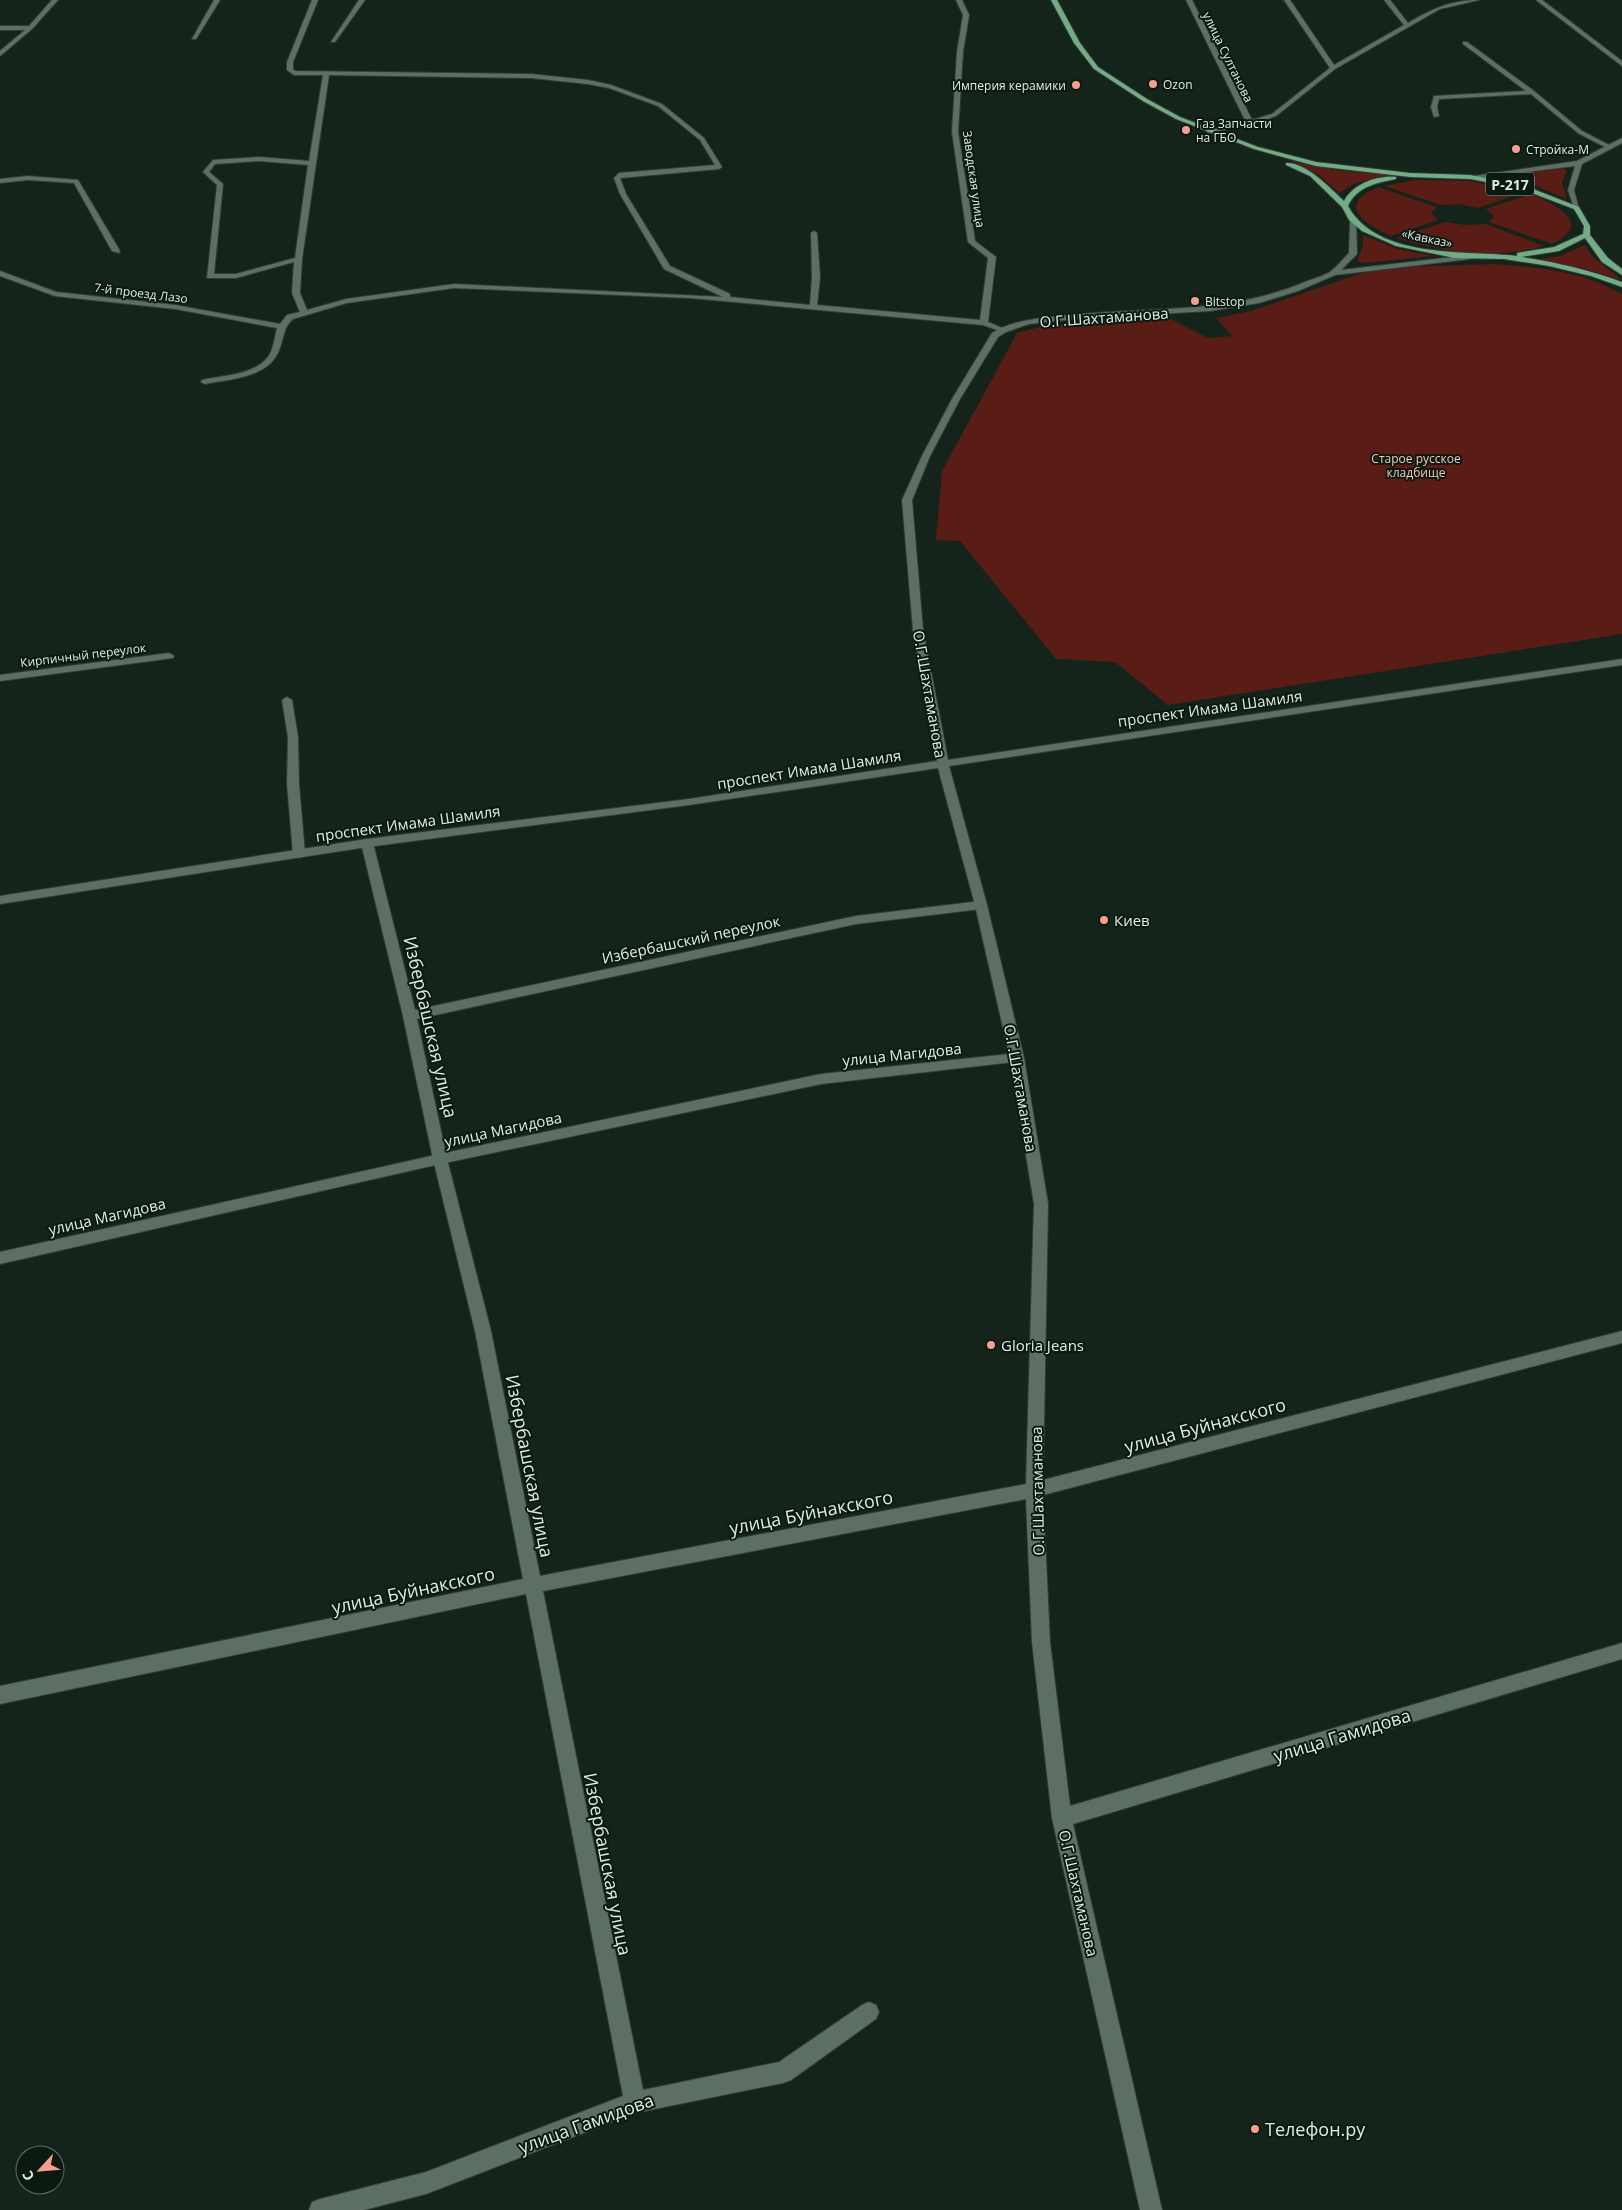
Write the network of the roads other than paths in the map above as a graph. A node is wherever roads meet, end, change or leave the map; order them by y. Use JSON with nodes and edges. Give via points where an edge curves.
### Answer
{"nodes":[{"id":1,"x":55,"y":0,"type":"edge"},
{"id":2,"x":217,"y":0,"type":"edge"},
{"id":3,"x":315,"y":0,"type":"edge"},
{"id":4,"x":362,"y":0,"type":"edge"},
{"id":5,"x":959,"y":0,"type":"edge"},
{"id":6,"x":1054,"y":0,"type":"edge"},
{"id":7,"x":1189,"y":0,"type":"edge"},
{"id":8,"x":1287,"y":0,"type":"edge"},
{"id":9,"x":1387,"y":0,"type":"edge"},
{"id":10,"x":1476,"y":0,"type":"edge"},
{"id":11,"x":1539,"y":0,"type":"edge"},
{"id":12,"x":1408,"y":26,"type":"junction"},
{"id":13,"x":0,"y":28,"type":"edge"},
{"id":14,"x":30,"y":28,"type":"junction"},
{"id":15,"x":194,"y":38,"type":"dead end"},
{"id":16,"x":333,"y":41,"type":"dead end"},
{"id":17,"x":1465,"y":43,"type":"dead end"},
{"id":18,"x":0,"y":54,"type":"edge"},
{"id":19,"x":290,"y":62,"type":"joint"},
{"id":20,"x":1622,"y":64,"type":"edge"},
{"id":21,"x":1333,"y":68,"type":"junction"},
{"id":22,"x":326,"y":74,"type":"junction"},
{"id":23,"x":1532,"y":92,"type":"junction"},
{"id":24,"x":1436,"y":116,"type":"dead end"},
{"id":25,"x":1250,"y":123,"type":"junction"},
{"id":26,"x":1208,"y":131,"type":"junction"},
{"id":27,"x":1622,"y":140,"type":"edge"},
{"id":28,"x":1609,"y":147,"type":"junction"},
{"id":29,"x":1256,"y":148,"type":"junction"},
{"id":30,"x":1579,"y":163,"type":"junction"},
{"id":31,"x":313,"y":164,"type":"junction"},
{"id":32,"x":1410,"y":175,"type":"junction"},
{"id":33,"x":1470,"y":177,"type":"junction"},
{"id":34,"x":0,"y":182,"type":"edge"},
{"id":35,"x":1345,"y":206,"type":"junction"},
{"id":36,"x":1577,"y":208,"type":"junction"},
{"id":37,"x":1353,"y":221,"type":"junction"},
{"id":38,"x":814,"y":233,"type":"dead end"},
{"id":39,"x":1586,"y":235,"type":"junction"},
{"id":40,"x":116,"y":251,"type":"dead end"},
{"id":41,"x":1470,"y":257,"type":"junction"},
{"id":42,"x":1502,"y":257,"type":"junction"},
{"id":43,"x":298,"y":259,"type":"junction"},
{"id":44,"x":0,"y":273,"type":"edge"},
{"id":45,"x":1333,"y":273,"type":"junction"},
{"id":46,"x":1622,"y":274,"type":"edge"},
{"id":47,"x":1622,"y":285,"type":"edge"},
{"id":48,"x":734,"y":299,"type":"junction"},
{"id":49,"x":813,"y":308,"type":"junction"},
{"id":50,"x":304,"y":312,"type":"junction"},
{"id":51,"x":984,"y":323,"type":"junction"},
{"id":52,"x":282,"y":328,"type":"junction"},
{"id":53,"x":1003,"y":330,"type":"junction"},
{"id":54,"x":205,"y":382,"type":"dead end"},
{"id":55,"x":169,"y":656,"type":"dead end"},
{"id":56,"x":1622,"y":662,"type":"edge"},
{"id":57,"x":0,"y":678,"type":"edge"},
{"id":58,"x":287,"y":700,"type":"dead end"},
{"id":59,"x":943,"y":764,"type":"junction"},
{"id":60,"x":367,"y":843,"type":"junction"},
{"id":61,"x":298,"y":854,"type":"junction"},
{"id":62,"x":0,"y":900,"type":"edge"},
{"id":63,"x":981,"y":905,"type":"junction"},
{"id":64,"x":410,"y":1016,"type":"junction"},
{"id":65,"x":1017,"y":1058,"type":"junction"},
{"id":66,"x":440,"y":1159,"type":"junction"},
{"id":67,"x":0,"y":1258,"type":"edge"},
{"id":68,"x":1622,"y":1337,"type":"edge"},
{"id":69,"x":1034,"y":1490,"type":"junction"},
{"id":70,"x":533,"y":1585,"type":"junction"},
{"id":71,"x":1622,"y":1651,"type":"edge"},
{"id":72,"x":0,"y":1696,"type":"edge"},
{"id":73,"x":1062,"y":1818,"type":"junction"},
{"id":74,"x":869,"y":2012,"type":"dead end"},
{"id":75,"x":635,"y":2102,"type":"junction"},
{"id":76,"x":320,"y":2210,"type":"edge"},
{"id":77,"x":1151,"y":2210,"type":"edge"}],
"edges":[{"from":1,"to":14,"type":"street"},
{"from":2,"to":15,"type":"street"},
{"from":3,"to":19,"type":"street"},
{"from":4,"to":16,"type":"street"},
{"from":5,"to":51,"type":"street","name":"Заводская улица","via":[[966,15],[960,52],[955,132],[972,242],[992,257]]},
{"from":6,"to":26,"type":"highway","number":"Р-217","via":[[1077,43],[1096,68],[1145,100]]},
{"from":7,"to":25,"type":"street","name":"улица Султанова"},
{"from":8,"to":21,"type":"street"},
{"from":9,"to":12,"type":"street"},
{"from":10,"to":12,"type":"street","via":[[1438,8]]},
{"from":11,"to":20,"type":"street"},
{"from":12,"to":21,"type":"street"},
{"from":13,"to":14,"type":"street"},
{"from":14,"to":18,"type":"street"},
{"from":17,"to":23,"type":"street"},
{"from":19,"to":22,"type":"street","via":[[290,70],[294,73]]},
{"from":21,"to":25,"type":"street","via":[[1274,115]]},
{"from":22,"to":31,"type":"street","via":[[320,98]]},
{"from":22,"to":48,"type":"street","via":[[531,76],[588,82],[660,105],[702,139],[719,167],[618,174],[623,194],[667,267]]},
{"from":23,"to":24,"type":"street","via":[[1436,97]]},
{"from":23,"to":28,"type":"street","via":[[1580,132]]},
{"from":25,"to":26,"type":"street"},
{"from":26,"to":29,"type":"highway","number":"Р-217"},
{"from":27,"to":28,"type":"street"},
{"from":28,"to":30,"type":"street"},
{"from":29,"to":32,"type":"highway","number":"Р-217","via":[[1316,164]]},
{"from":29,"to":35,"type":"highway","number":"Р-217","via":[[1312,175]]},
{"from":30,"to":33,"type":"street","number":"Р-217"},
{"from":30,"to":36,"type":"street","via":[[1571,190]]},
{"from":31,"to":43,"type":"street"},
{"from":31,"to":43,"type":"street","via":[[259,159],[213,162],[206,172],[220,184],[210,276],[236,276]]},
{"from":32,"to":33,"type":"highway","number":"Р-217"},
{"from":32,"to":35,"type":"highway","number":"Р-217","via":[[1356,189],[1347,197]]},
{"from":33,"to":36,"type":"highway","number":"Р-217","via":[[1521,186]]},
{"from":34,"to":40,"type":"street","via":[[28,178],[76,181]]},
{"from":35,"to":37,"type":"highway","number":"Р-217"},
{"from":36,"to":39,"type":"highway","via":[[1587,226]]},
{"from":37,"to":41,"type":"highway","name":"«Кавказ»","via":[[1366,231],[1411,248]]},
{"from":37,"to":45,"type":"street","number":"Р-217","via":[[1353,254]]},
{"from":38,"to":49,"type":"street","via":[[816,277]]},
{"from":39,"to":42,"type":"highway","via":[[1556,249]]},
{"from":39,"to":46,"type":"highway","via":[[1605,260]]},
{"from":41,"to":42,"type":"highway","name":"«Кавказ»"},
{"from":41,"to":45,"type":"street"},
{"from":42,"to":47,"type":"highway","name":"«Кавказ»","via":[[1583,271]]},
{"from":43,"to":50,"type":"street","via":[[296,293]]},
{"from":44,"to":52,"type":"street","name":"7-й проезд Лазо","via":[[55,294],[175,307]]},
{"from":45,"to":53,"type":"street","name":"О.Г.Шахтаманова","via":[[1256,301],[1210,310],[1084,316],[1028,322]]},
{"from":48,"to":49,"type":"street"},
{"from":48,"to":50,"type":"street","via":[[454,286],[346,301]]},
{"from":49,"to":51,"type":"street"},
{"from":50,"to":52,"type":"street","via":[[283,322]]},
{"from":51,"to":53,"type":"street"},
{"from":52,"to":54,"type":"street","via":[[273,355],[262,366]]},
{"from":53,"to":59,"type":"street","name":"О.Г.Шахтаманова","via":[[995,335],[956,400],[907,500],[918,630]]},
{"from":55,"to":57,"type":"street","name":"Кирпичный переулок"},
{"from":56,"to":59,"type":"street","name":"проспект Имама Шамиля"},
{"from":58,"to":61,"type":"street","via":[[293,737],[292,784]]},
{"from":59,"to":60,"type":"street","name":"проспект Имама Шамиля","via":[[689,802]]},
{"from":59,"to":63,"type":"street","name":"О.Г.Шахтаманова"},
{"from":60,"to":61,"type":"street","name":"проспект Имама Шамиля"},
{"from":60,"to":64,"type":"street","name":"Избербашская улица"},
{"from":61,"to":62,"type":"street","name":"проспект Имама Шамиля"},
{"from":63,"to":64,"type":"street","name":"Избербашский переулок","via":[[856,920]]},
{"from":63,"to":65,"type":"street","name":"О.Г.Шахтаманова"},
{"from":64,"to":66,"type":"street","name":"Избербашская улица"},
{"from":65,"to":66,"type":"street","name":"улица Магидова","via":[[821,1079]]},
{"from":65,"to":69,"type":"street","name":"О.Г.Шахтаманова","via":[[1041,1204]]},
{"from":66,"to":67,"type":"street","name":"улица Магидова"},
{"from":66,"to":70,"type":"street","name":"Избербашская улица","via":[[483,1331]]},
{"from":68,"to":69,"type":"street","name":"улица Буйнакского"},
{"from":69,"to":70,"type":"street","name":"улица Буйнакского"},
{"from":69,"to":73,"type":"street","name":"О.Г.Шахтаманова","via":[[1041,1642]]},
{"from":70,"to":72,"type":"street","name":"улица Буйнакского"},
{"from":70,"to":75,"type":"street","name":"Избербашская улица"},
{"from":71,"to":73,"type":"street","name":"улица Гамидова"},
{"from":73,"to":77,"type":"street","name":"О.Г.Шахтаманова"},
{"from":74,"to":75,"type":"street","name":"улица Гамидова","via":[[783,2072]]},
{"from":75,"to":76,"type":"street","name":"улица Гамидова","via":[[426,2183]]}]}
